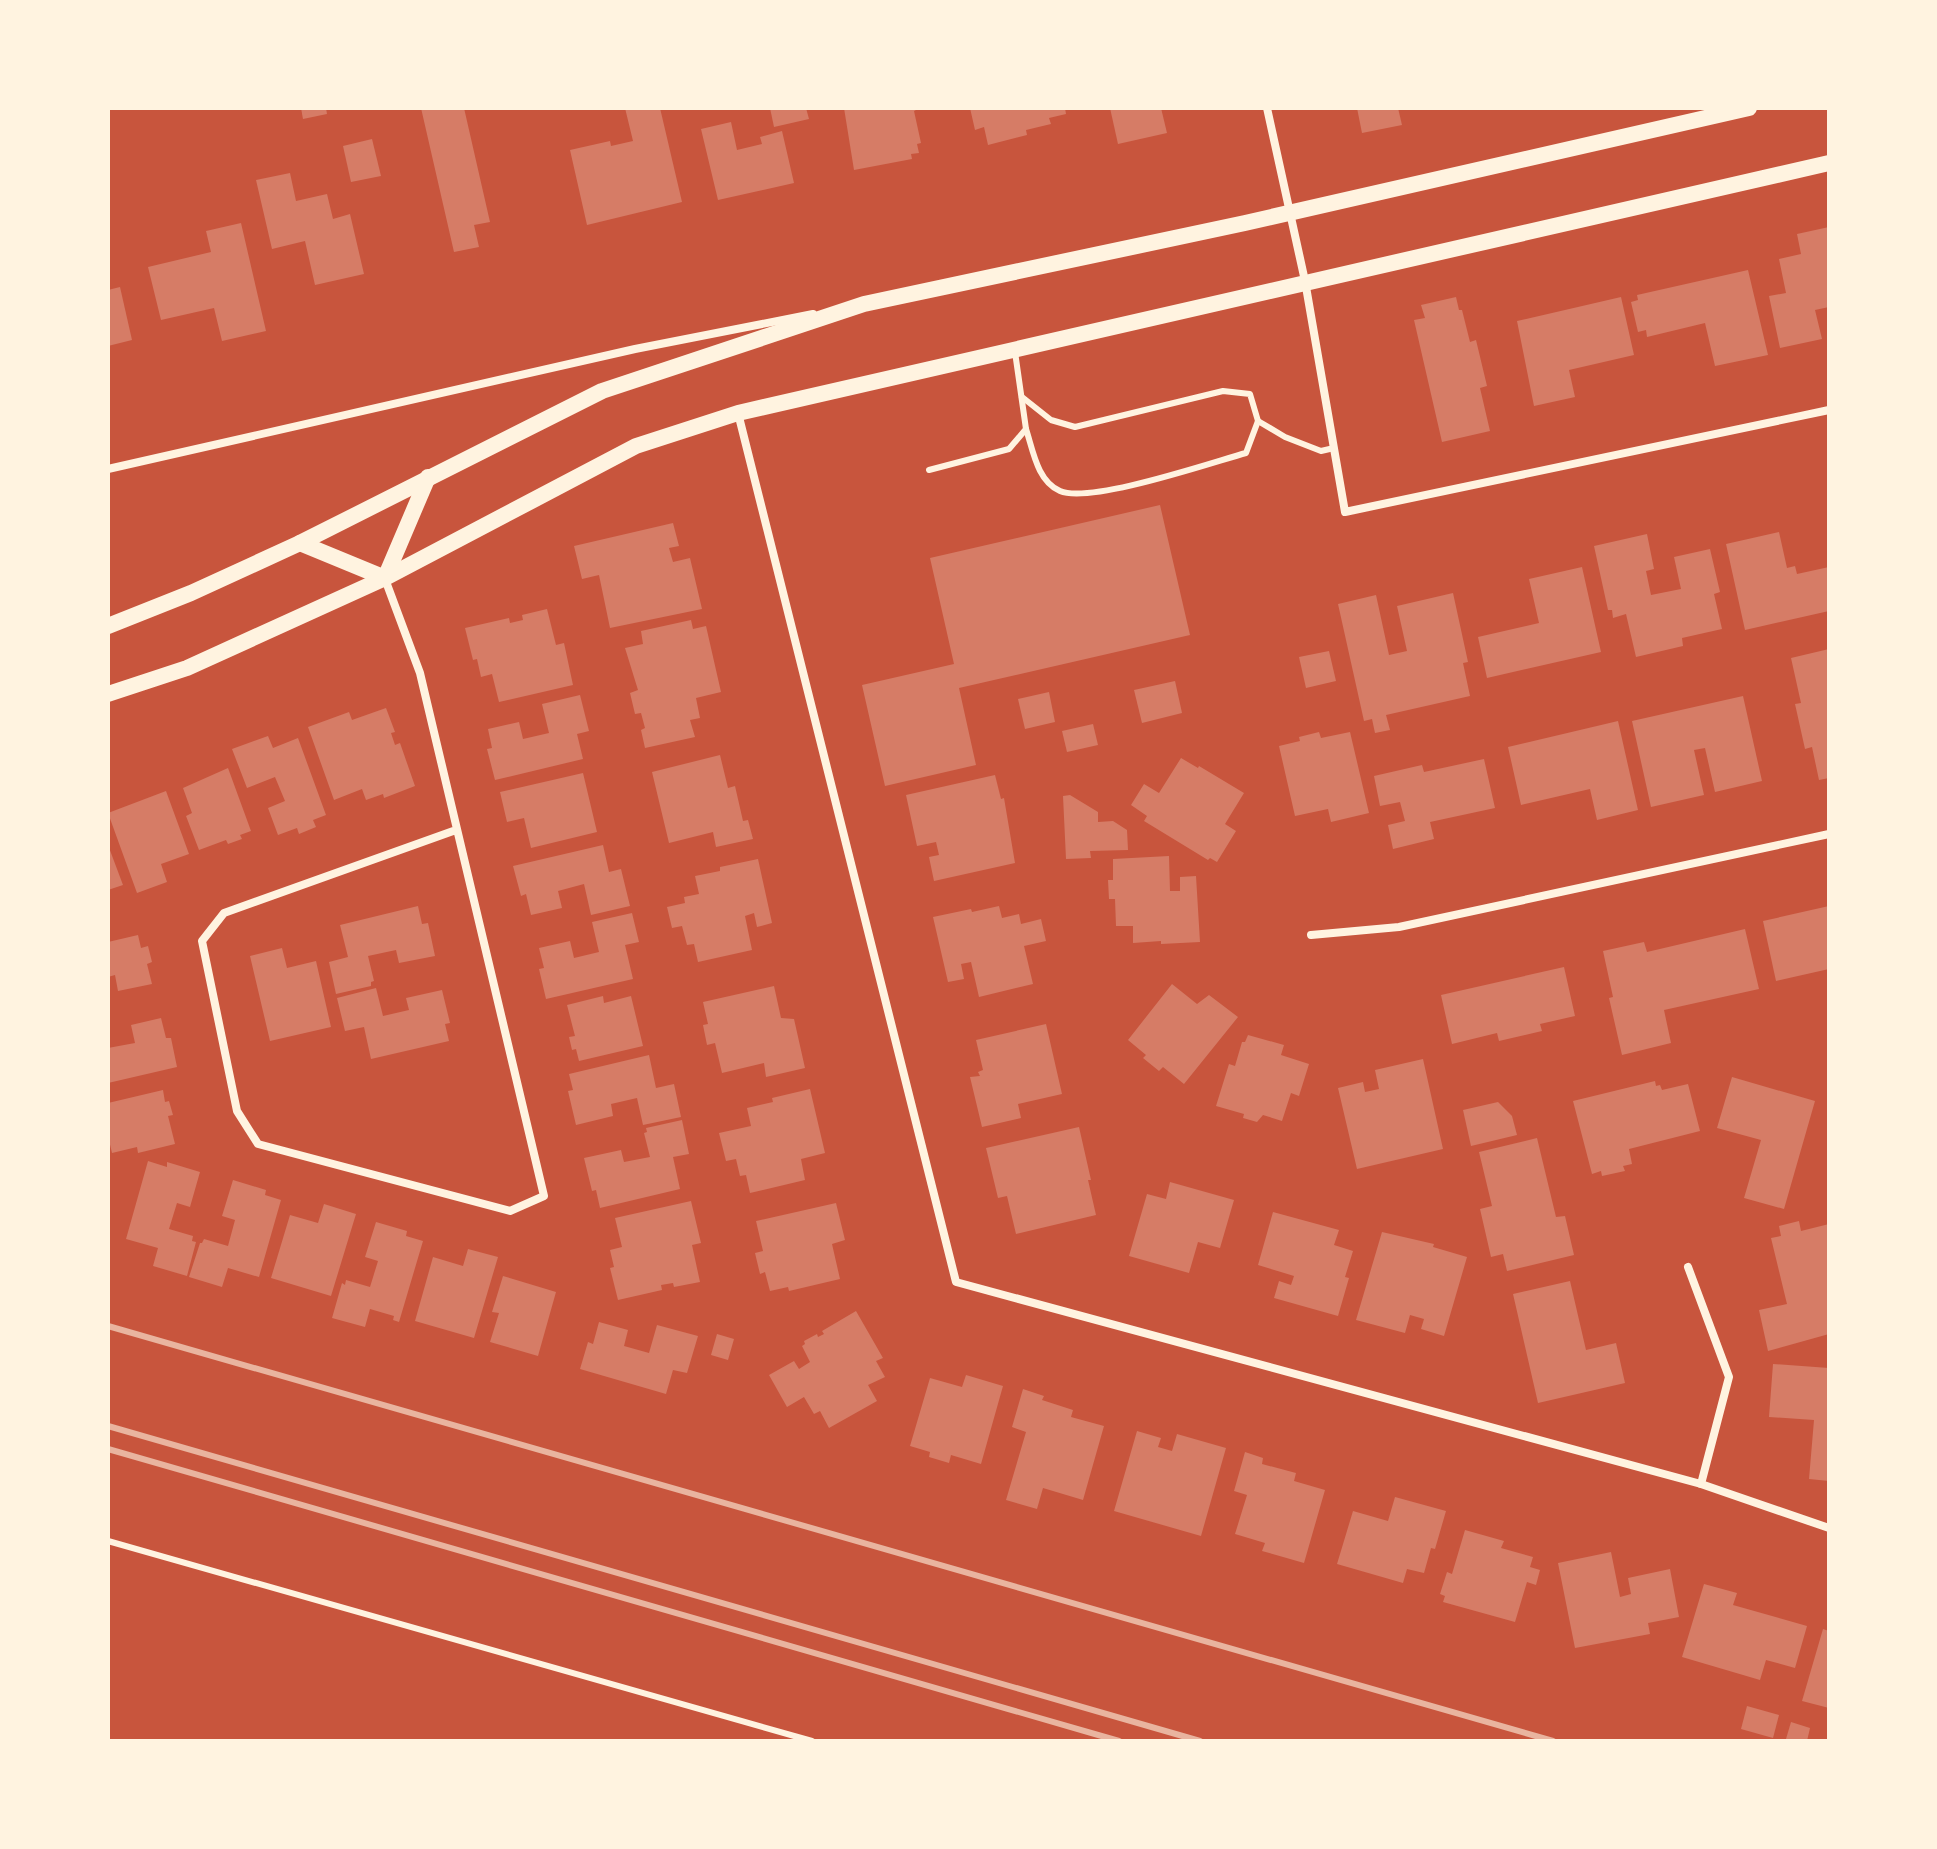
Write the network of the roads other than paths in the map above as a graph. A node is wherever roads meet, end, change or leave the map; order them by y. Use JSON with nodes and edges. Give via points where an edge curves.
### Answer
{"nodes":[{"id":1,"x":1267,"y":108,"type":"edge"},
{"id":2,"x":1749,"y":108,"type":"edge"},
{"id":3,"x":1829,"y":163,"type":"edge"},
{"id":4,"x":1290,"y":212,"type":"junction"},
{"id":5,"x":1305,"y":281,"type":"junction"},
{"id":6,"x":864,"y":304,"type":"junction"},
{"id":7,"x":1015,"y":349,"type":"junction"},
{"id":8,"x":1022,"y":397,"type":"junction"},
{"id":9,"x":1829,"y":410,"type":"edge"},
{"id":10,"x":738,"y":413,"type":"junction"},
{"id":11,"x":1258,"y":421,"type":"junction"},
{"id":12,"x":1026,"y":429,"type":"junction"},
{"id":13,"x":1334,"y":448,"type":"junction"},
{"id":14,"x":108,"y":469,"type":"edge"},
{"id":15,"x":929,"y":470,"type":"dead end"},
{"id":16,"x":428,"y":477,"type":"junction"},
{"id":17,"x":300,"y":543,"type":"junction"},
{"id":18,"x":385,"y":578,"type":"junction"},
{"id":19,"x":108,"y":626,"type":"edge"},
{"id":20,"x":108,"y":694,"type":"edge"},
{"id":21,"x":456,"y":830,"type":"junction"},
{"id":22,"x":1829,"y":834,"type":"edge"},
{"id":23,"x":1311,"y":935,"type":"dead end"},
{"id":24,"x":1688,"y":1267,"type":"dead end"},
{"id":25,"x":1701,"y":1484,"type":"junction"},
{"id":26,"x":1829,"y":1528,"type":"edge"},
{"id":27,"x":108,"y":1541,"type":"edge"},
{"id":28,"x":812,"y":1741,"type":"edge"}],
"edges":[{"from":1,"to":4,"type":"street"},
{"from":2,"to":4,"type":"main road"},
{"from":3,"to":5,"type":"main road"},
{"from":4,"to":5,"type":"street"},
{"from":4,"to":6,"type":"main road"},
{"from":5,"to":7,"type":"main road"},
{"from":5,"to":13,"type":"street"},
{"from":6,"to":14,"type":"street","via":[[635,349]]},
{"from":6,"to":16,"type":"main road","via":[[602,391]]},
{"from":7,"to":8,"type":"lane"},
{"from":7,"to":10,"type":"main road"},
{"from":8,"to":11,"type":"lane","via":[[1051,420],[1075,427],[1223,391],[1250,394]]},
{"from":8,"to":12,"type":"lane"},
{"from":9,"to":13,"type":"street","via":[[1345,512]]},
{"from":10,"to":18,"type":"main road","via":[[636,446]]},
{"from":10,"to":25,"type":"street","via":[[956,1282]]},
{"from":11,"to":12,"type":"lane","via":[[1246,453],[1102,493],[1061,491],[1041,474]]},
{"from":11,"to":13,"type":"lane","via":[[1321,451]]},
{"from":12,"to":15,"type":"lane","via":[[1009,449]]},
{"from":16,"to":17,"type":"main road"},
{"from":16,"to":18,"type":"main road"},
{"from":17,"to":18,"type":"main road"},
{"from":17,"to":19,"type":"main road"},
{"from":18,"to":20,"type":"main road","via":[[187,668]]},
{"from":18,"to":21,"type":"street","via":[[420,673]]},
{"from":21,"to":21,"type":"street","via":[[544,1196],[510,1211],[258,1144],[237,1111],[202,941],[224,913]]},
{"from":22,"to":23,"type":"street","via":[[1399,927]]},
{"from":24,"to":25,"type":"street","via":[[1729,1377]]},
{"from":25,"to":26,"type":"street"},
{"from":27,"to":28,"type":"lane"}]}
